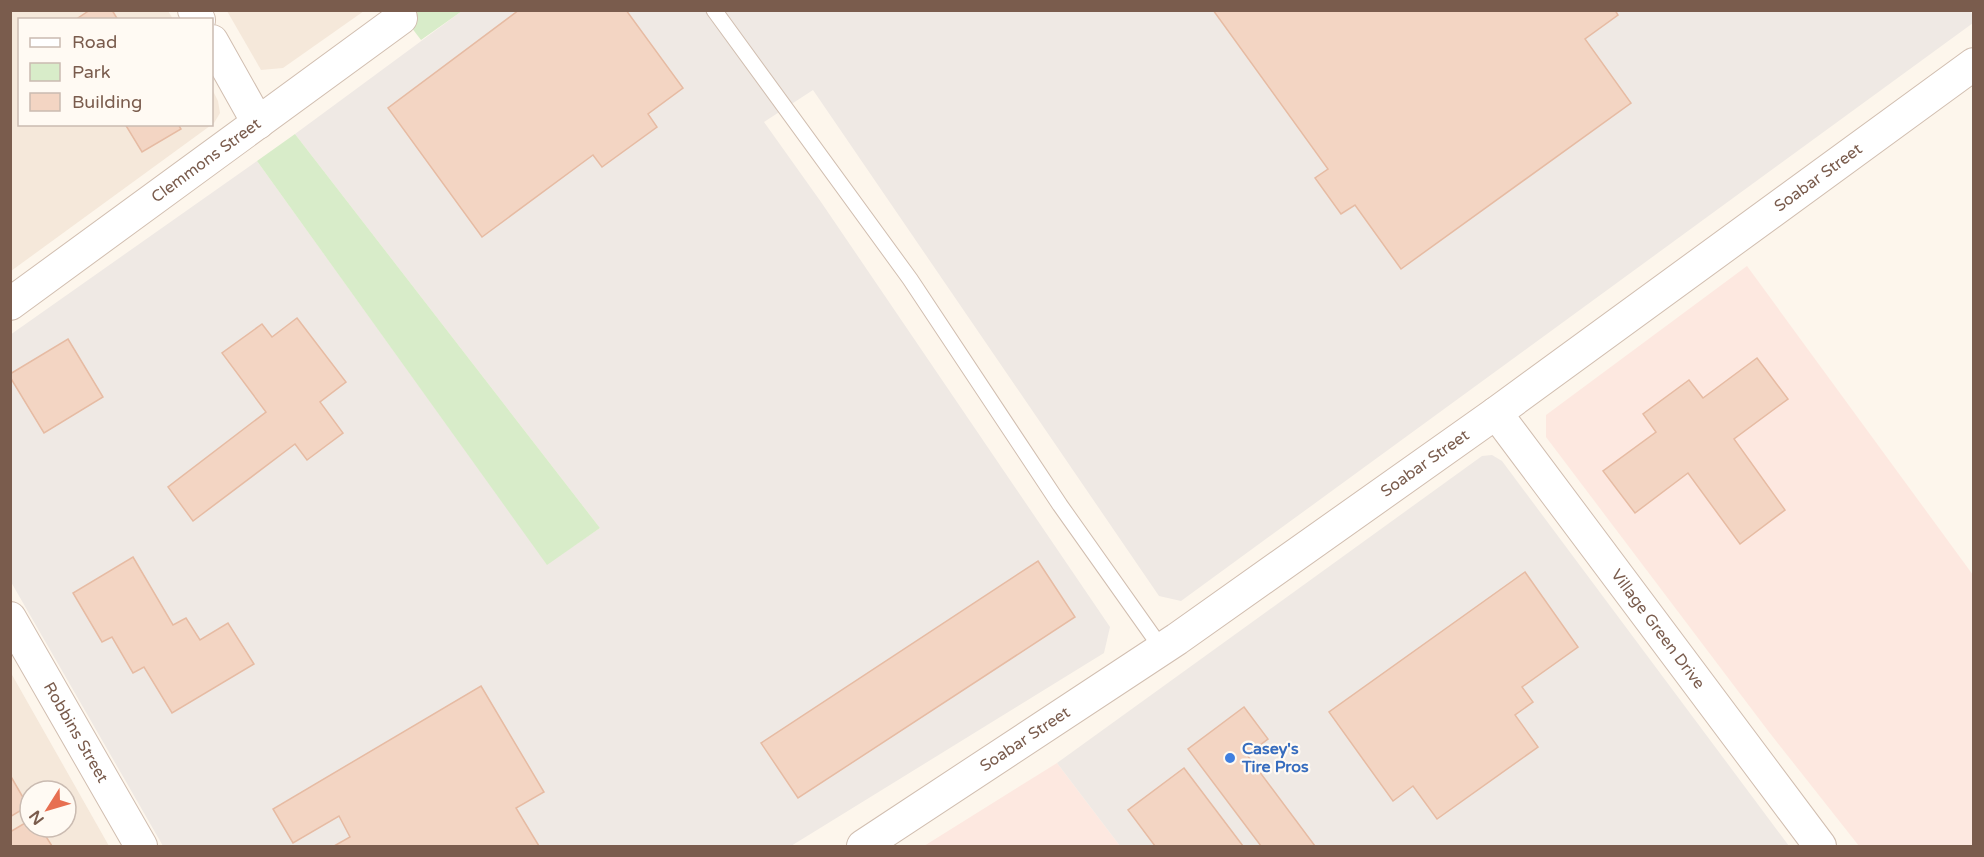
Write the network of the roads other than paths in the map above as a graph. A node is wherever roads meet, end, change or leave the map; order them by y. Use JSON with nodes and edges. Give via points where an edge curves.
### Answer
{"nodes":[{"id":1,"x":714,"y":10,"type":"edge"},
{"id":2,"x":401,"y":18,"type":"dead end"},
{"id":3,"x":213,"y":43,"type":"edge"},
{"id":4,"x":1974,"y":64,"type":"edge"},
{"id":5,"x":258,"y":123,"type":"junction"},
{"id":6,"x":10,"y":304,"type":"edge"},
{"id":7,"x":1496,"y":413,"type":"junction"},
{"id":8,"x":10,"y":618,"type":"edge"},
{"id":9,"x":1162,"y":649,"type":"junction"},
{"id":10,"x":141,"y":846,"type":"edge"},
{"id":11,"x":863,"y":846,"type":"edge"},
{"id":12,"x":1820,"y":846,"type":"edge"}],
"edges":[{"from":1,"to":9,"type":"lane","via":[[910,279],[1060,505]]},
{"from":2,"to":5,"type":"street","name":"Clemmons Street"},
{"from":3,"to":5,"type":"street"},
{"from":4,"to":7,"type":"street","name":"Soabar Street"},
{"from":5,"to":6,"type":"street","name":"Clemmons Street"},
{"from":7,"to":9,"type":"street","name":"Soabar Street"},
{"from":7,"to":12,"type":"street","name":"Village Green Drive"},
{"from":8,"to":10,"type":"street","name":"Robbins Street"},
{"from":9,"to":11,"type":"street","name":"Soabar Street"}]}
